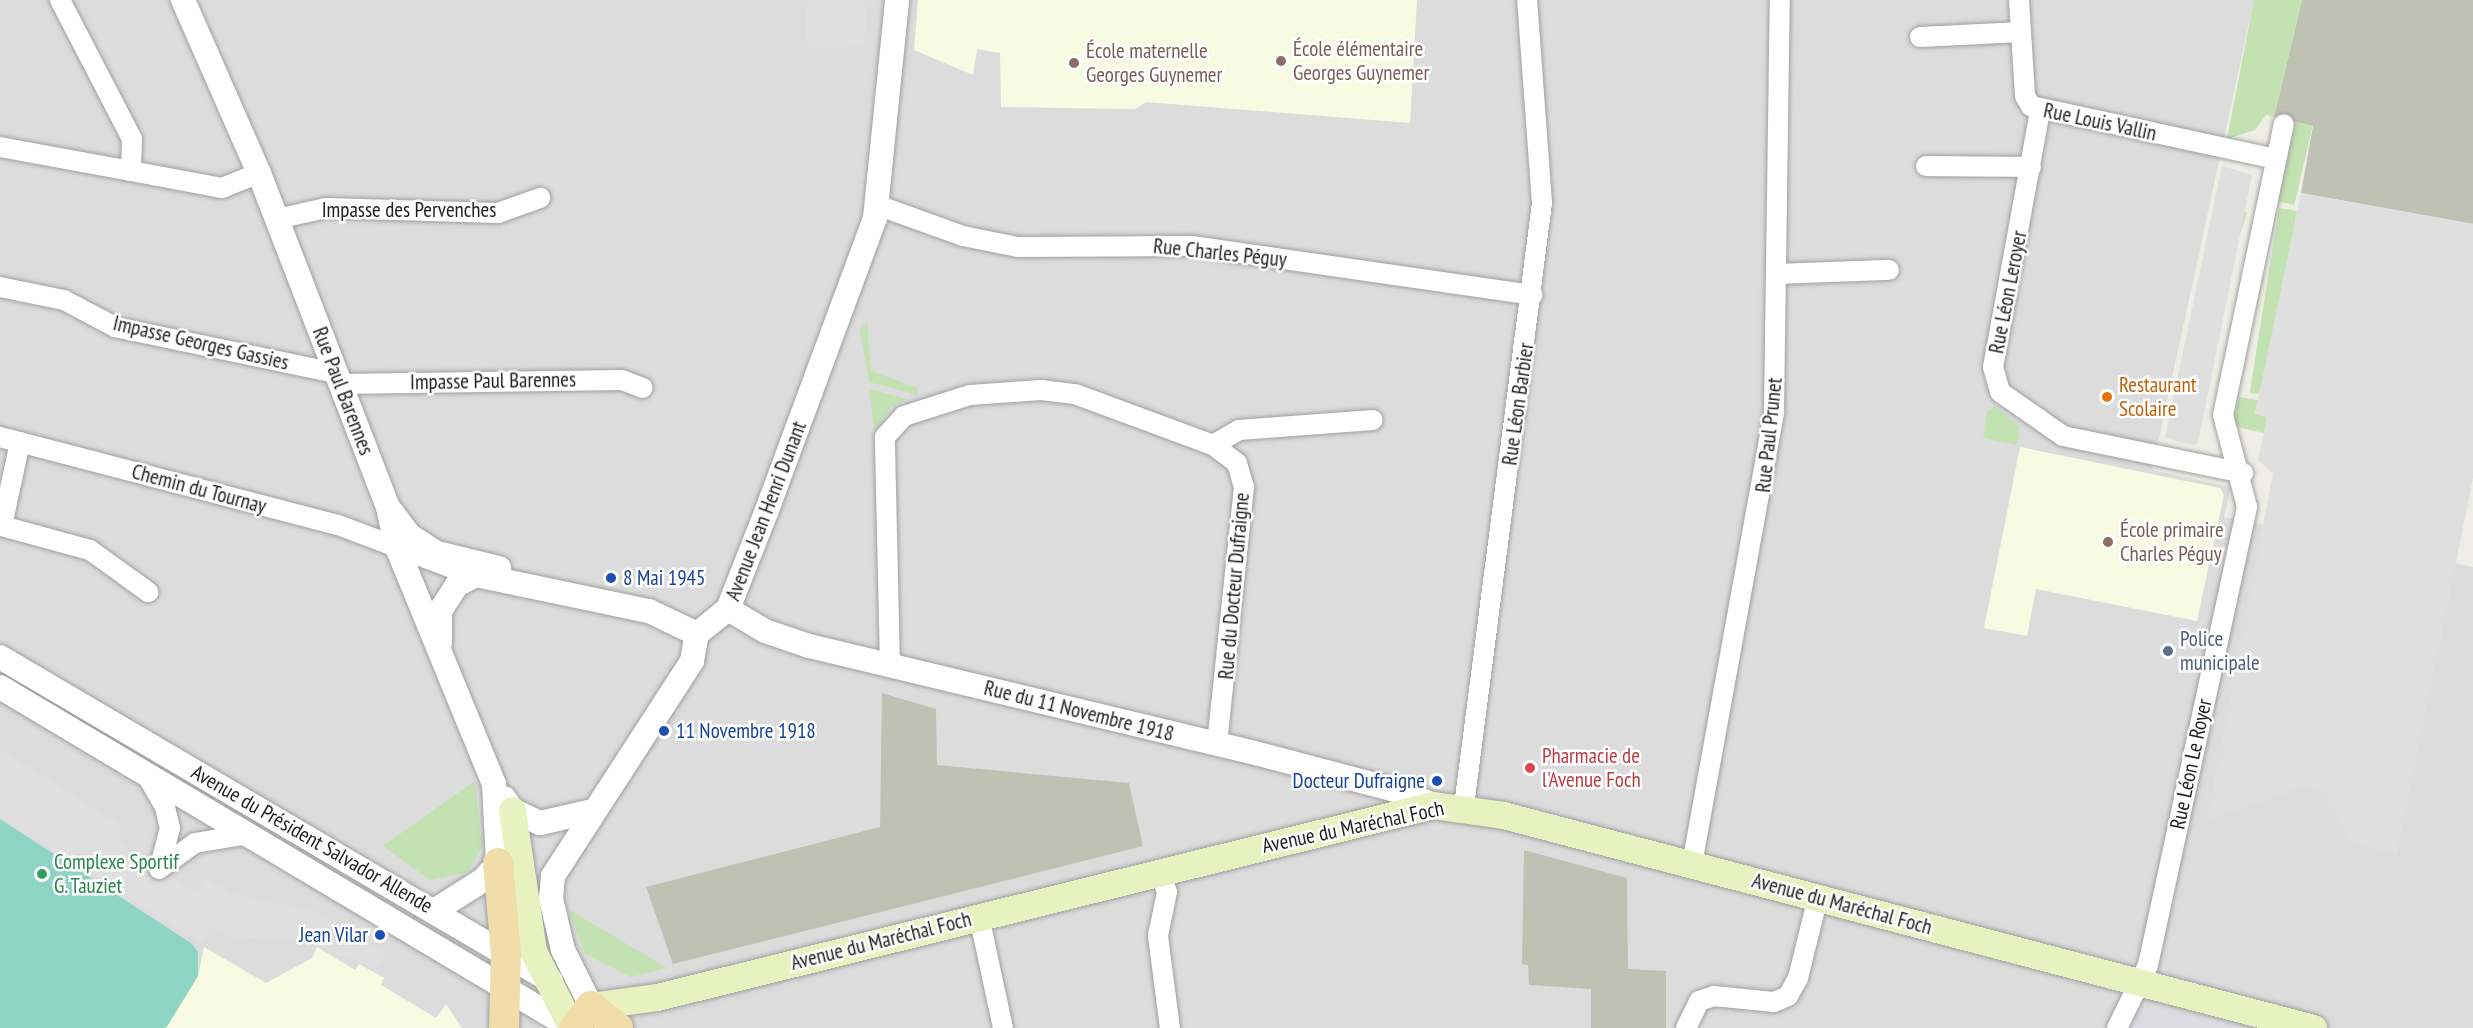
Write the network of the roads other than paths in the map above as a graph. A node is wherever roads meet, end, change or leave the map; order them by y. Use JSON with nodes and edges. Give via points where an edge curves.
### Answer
{"nodes":[{"id":1,"x":60,"y":0,"type":"edge"},
{"id":2,"x":183,"y":0,"type":"edge"},
{"id":3,"x":897,"y":0,"type":"edge"},
{"id":4,"x":1527,"y":0,"type":"edge"},
{"id":5,"x":1780,"y":0,"type":"edge"},
{"id":6,"x":2019,"y":0,"type":"edge"},
{"id":7,"x":2021,"y":32,"type":"junction"},
{"id":8,"x":1920,"y":37,"type":"dead end"},
{"id":9,"x":2040,"y":111,"type":"junction"},
{"id":10,"x":2284,"y":124,"type":"dead end"},
{"id":11,"x":0,"y":147,"type":"edge"},
{"id":12,"x":2276,"y":159,"type":"junction"},
{"id":13,"x":1926,"y":166,"type":"dead end"},
{"id":14,"x":2031,"y":167,"type":"junction"},
{"id":15,"x":131,"y":171,"type":"junction"},
{"id":16,"x":259,"y":173,"type":"junction"},
{"id":17,"x":540,"y":198,"type":"dead end"},
{"id":18,"x":878,"y":205,"type":"junction"},
{"id":19,"x":277,"y":219,"type":"junction"},
{"id":20,"x":1889,"y":270,"type":"dead end"},
{"id":21,"x":1779,"y":274,"type":"junction"},
{"id":22,"x":0,"y":287,"type":"edge"},
{"id":23,"x":1532,"y":295,"type":"junction"},
{"id":24,"x":338,"y":379,"type":"junction"},
{"id":25,"x":643,"y":388,"type":"dead end"},
{"id":26,"x":1373,"y":420,"type":"dead end"},
{"id":27,"x":0,"y":437,"type":"edge"},
{"id":28,"x":20,"y":442,"type":"junction"},
{"id":29,"x":1213,"y":445,"type":"junction"},
{"id":30,"x":2243,"y":473,"type":"junction"},
{"id":31,"x":388,"y":507,"type":"junction"},
{"id":32,"x":396,"y":545,"type":"junction"},
{"id":33,"x":476,"y":575,"type":"junction"},
{"id":34,"x":536,"y":585,"type":"junction"},
{"id":35,"x":148,"y":592,"type":"dead end"},
{"id":36,"x":728,"y":609,"type":"junction"},
{"id":37,"x":697,"y":634,"type":"junction"},
{"id":38,"x":440,"y":643,"type":"junction"},
{"id":39,"x":0,"y":657,"type":"edge"},
{"id":40,"x":890,"y":666,"type":"junction"},
{"id":41,"x":0,"y":687,"type":"edge"},
{"id":42,"x":1217,"y":744,"type":"junction"},
{"id":43,"x":146,"y":774,"type":"junction"},
{"id":44,"x":494,"y":784,"type":"junction"},
{"id":45,"x":1434,"y":805,"type":"junction"},
{"id":46,"x":1464,"y":806,"type":"junction"},
{"id":47,"x":512,"y":810,"type":"junction"},
{"id":48,"x":592,"y":811,"type":"junction"},
{"id":49,"x":249,"y":834,"type":"junction"},
{"id":50,"x":498,"y":863,"type":"junction"},
{"id":51,"x":1692,"y":864,"type":"junction"},
{"id":52,"x":1160,"y":871,"type":"junction"},
{"id":53,"x":1818,"y":897,"type":"junction"},
{"id":54,"x":434,"y":911,"type":"junction"},
{"id":55,"x":979,"y":916,"type":"junction"},
{"id":56,"x":506,"y":953,"type":"junction"},
{"id":57,"x":542,"y":975,"type":"junction"},
{"id":58,"x":2139,"y":983,"type":"junction"},
{"id":59,"x":505,"y":984,"type":"junction"},
{"id":60,"x":577,"y":1022,"type":"edge"},
{"id":61,"x":504,"y":1028,"type":"edge"},
{"id":62,"x":618,"y":1028,"type":"edge"},
{"id":63,"x":1003,"y":1028,"type":"edge"},
{"id":64,"x":1170,"y":1028,"type":"edge"},
{"id":65,"x":1686,"y":1028,"type":"edge"},
{"id":66,"x":2117,"y":1028,"type":"edge"},
{"id":67,"x":2313,"y":1028,"type":"edge"}],
"edges":[{"from":1,"to":15,"type":"street","via":[[132,139]]},
{"from":2,"to":16,"type":"street","name":"Rue Paul Barennes"},
{"from":3,"to":18,"type":"street","name":"Avenue Jean Henri Dunant"},
{"from":4,"to":23,"type":"street","name":"Rue Léon Barbier","via":[[1542,151]]},
{"from":5,"to":21,"type":"street","name":"Rue Paul Prunet"},
{"from":6,"to":7,"type":"street","name":"Rue Louis Vallin"},
{"from":7,"to":8,"type":"street"},
{"from":7,"to":9,"type":"street","name":"Rue Louis Vallin","via":[[2025,96]]},
{"from":9,"to":12,"type":"street","name":"Rue Louis Vallin"},
{"from":9,"to":14,"type":"street","name":"Rue Léon Leroyer"},
{"from":10,"to":12,"type":"street"},
{"from":11,"to":15,"type":"street"},
{"from":12,"to":30,"type":"street","via":[[2223,415]]},
{"from":13,"to":14,"type":"street"},
{"from":14,"to":30,"type":"street","name":"Rue Léon Leroyer","via":[[1993,368],[2000,392],[2062,436]]},
{"from":15,"to":16,"type":"street","via":[[222,188]]},
{"from":16,"to":19,"type":"street","name":"Rue Paul Barennes"},
{"from":17,"to":19,"type":"street","name":"Impasse des Pervenches","via":[[498,213],[326,208]]},
{"from":18,"to":23,"type":"street","name":"Rue Charles Péguy","via":[[963,236],[1008,246],[1182,245]]},
{"from":18,"to":36,"type":"street","name":"Avenue Jean Henri Dunant"},
{"from":19,"to":24,"type":"street","name":"Rue Paul Barennes"},
{"from":20,"to":21,"type":"street"},
{"from":21,"to":51,"type":"street","name":"Rue Paul Prunet","via":[[1774,411],[1763,496]]},
{"from":22,"to":24,"type":"street","name":"Impasse Georges Gassies","via":[[64,300],[115,327]]},
{"from":23,"to":46,"type":"street","name":"Rue Léon Barbier"},
{"from":24,"to":25,"type":"street","name":"Impasse Paul Barennes","via":[[622,380]]},
{"from":24,"to":31,"type":"street","name":"Rue Paul Barennes"},
{"from":26,"to":29,"type":"street","via":[[1239,430]]},
{"from":27,"to":28,"type":"street","name":"Chemin du Tournay"},
{"from":28,"to":32,"type":"street","name":"Chemin du Tournay"},
{"from":28,"to":35,"type":"street","via":[[2,526],[90,550]]},
{"from":29,"to":40,"type":"street","name":"Rue du Docteur Dufraigne","via":[[1107,403],[1041,390],[970,396],[904,416],[885,437],[881,453]]},
{"from":29,"to":42,"type":"street","name":"Rue du Docteur Dufraigne","via":[[1238,463],[1244,487]]},
{"from":30,"to":58,"type":"street","name":"Rue Léon Le Royer","via":[[2247,507],[2149,959]]},
{"from":31,"to":32,"type":"street","name":"Rue Paul Barennes"},
{"from":31,"to":34,"type":"street","via":[[409,536],[437,553],[518,573]]},
{"from":32,"to":33,"type":"street","name":"Chemin du Tournay","via":[[429,563]]},
{"from":32,"to":38,"type":"street","name":"Rue Paul Barennes"},
{"from":33,"to":34,"type":"street"},
{"from":33,"to":38,"type":"street","via":[[457,585],[440,611]]},
{"from":34,"to":37,"type":"street","via":[[649,611]]},
{"from":36,"to":37,"type":"street","name":"Avenue Jean Henri Dunant"},
{"from":36,"to":40,"type":"street","name":"Rue du 11 Novembre 1918","via":[[778,637]]},
{"from":37,"to":48,"type":"street","via":[[692,661]]},
{"from":38,"to":44,"type":"street","name":"Rue Paul Barennes"},
{"from":39,"to":54,"type":"street","name":"Avenue du Président Salvador Allende"},
{"from":40,"to":42,"type":"street","name":"Rue du 11 Novembre 1918"},
{"from":41,"to":43,"type":"street","name":"Avenue du Président Salvador Allende"},
{"from":42,"to":45,"type":"street","name":"Rue du 11 Novembre 1918","via":[[1406,793]]},
{"from":43,"to":49,"type":"street","name":"Avenue du Président Salvador Allende"},
{"from":43,"to":49,"type":"street","via":[[165,807],[170,828],[159,868],[195,843]]},
{"from":44,"to":47,"type":"street","name":"Rue Paul Barennes"},
{"from":44,"to":50,"type":"street","name":"Rue Paul Barennes"},
{"from":45,"to":46,"type":"main road","name":"Avenue du Maréchal Foch"},
{"from":45,"to":52,"type":"main road","name":"Avenue du Maréchal Foch"},
{"from":46,"to":51,"type":"main road","name":"Avenue du Maréchal Foch"},
{"from":47,"to":48,"type":"street","via":[[547,824]]},
{"from":47,"to":57,"type":"main road","via":[[532,951]]},
{"from":48,"to":60,"type":"street","via":[[559,860],[551,887]]},
{"from":49,"to":59,"type":"street","name":"Avenue du Président Salvador Allende"},
{"from":50,"to":54,"type":"street","via":[[483,880]]},
{"from":50,"to":56,"type":"main road"},
{"from":51,"to":53,"type":"main road","name":"Avenue du Maréchal Foch"},
{"from":52,"to":55,"type":"main road","name":"Avenue du Maréchal Foch"},
{"from":52,"to":64,"type":"street","via":[[1167,892],[1158,936]]},
{"from":53,"to":58,"type":"main road","name":"Avenue du Maréchal Foch"},
{"from":53,"to":65,"type":"street","via":[[1788,996],[1774,1002],[1714,996],[1699,1000]]},
{"from":54,"to":56,"type":"street","name":"Avenue du Président Salvador Allende"},
{"from":55,"to":60,"type":"main road","name":"Avenue du Maréchal Foch","via":[[651,998]]},
{"from":55,"to":63,"type":"street"},
{"from":56,"to":57,"type":"street","name":"Avenue du Président Salvador Allende"},
{"from":56,"to":59,"type":"main road"},
{"from":57,"to":60,"type":"main road"},
{"from":58,"to":66,"type":"street","name":"Rue Léon Le Royer"},
{"from":58,"to":67,"type":"main road","name":"Avenue du Maréchal Foch"},
{"from":59,"to":60,"type":"street","name":"Avenue du Président Salvador Allende"},
{"from":59,"to":61,"type":"main road"},
{"from":60,"to":62,"type":"main road","name":"Avenue du Président Salvador Allende"}]}
